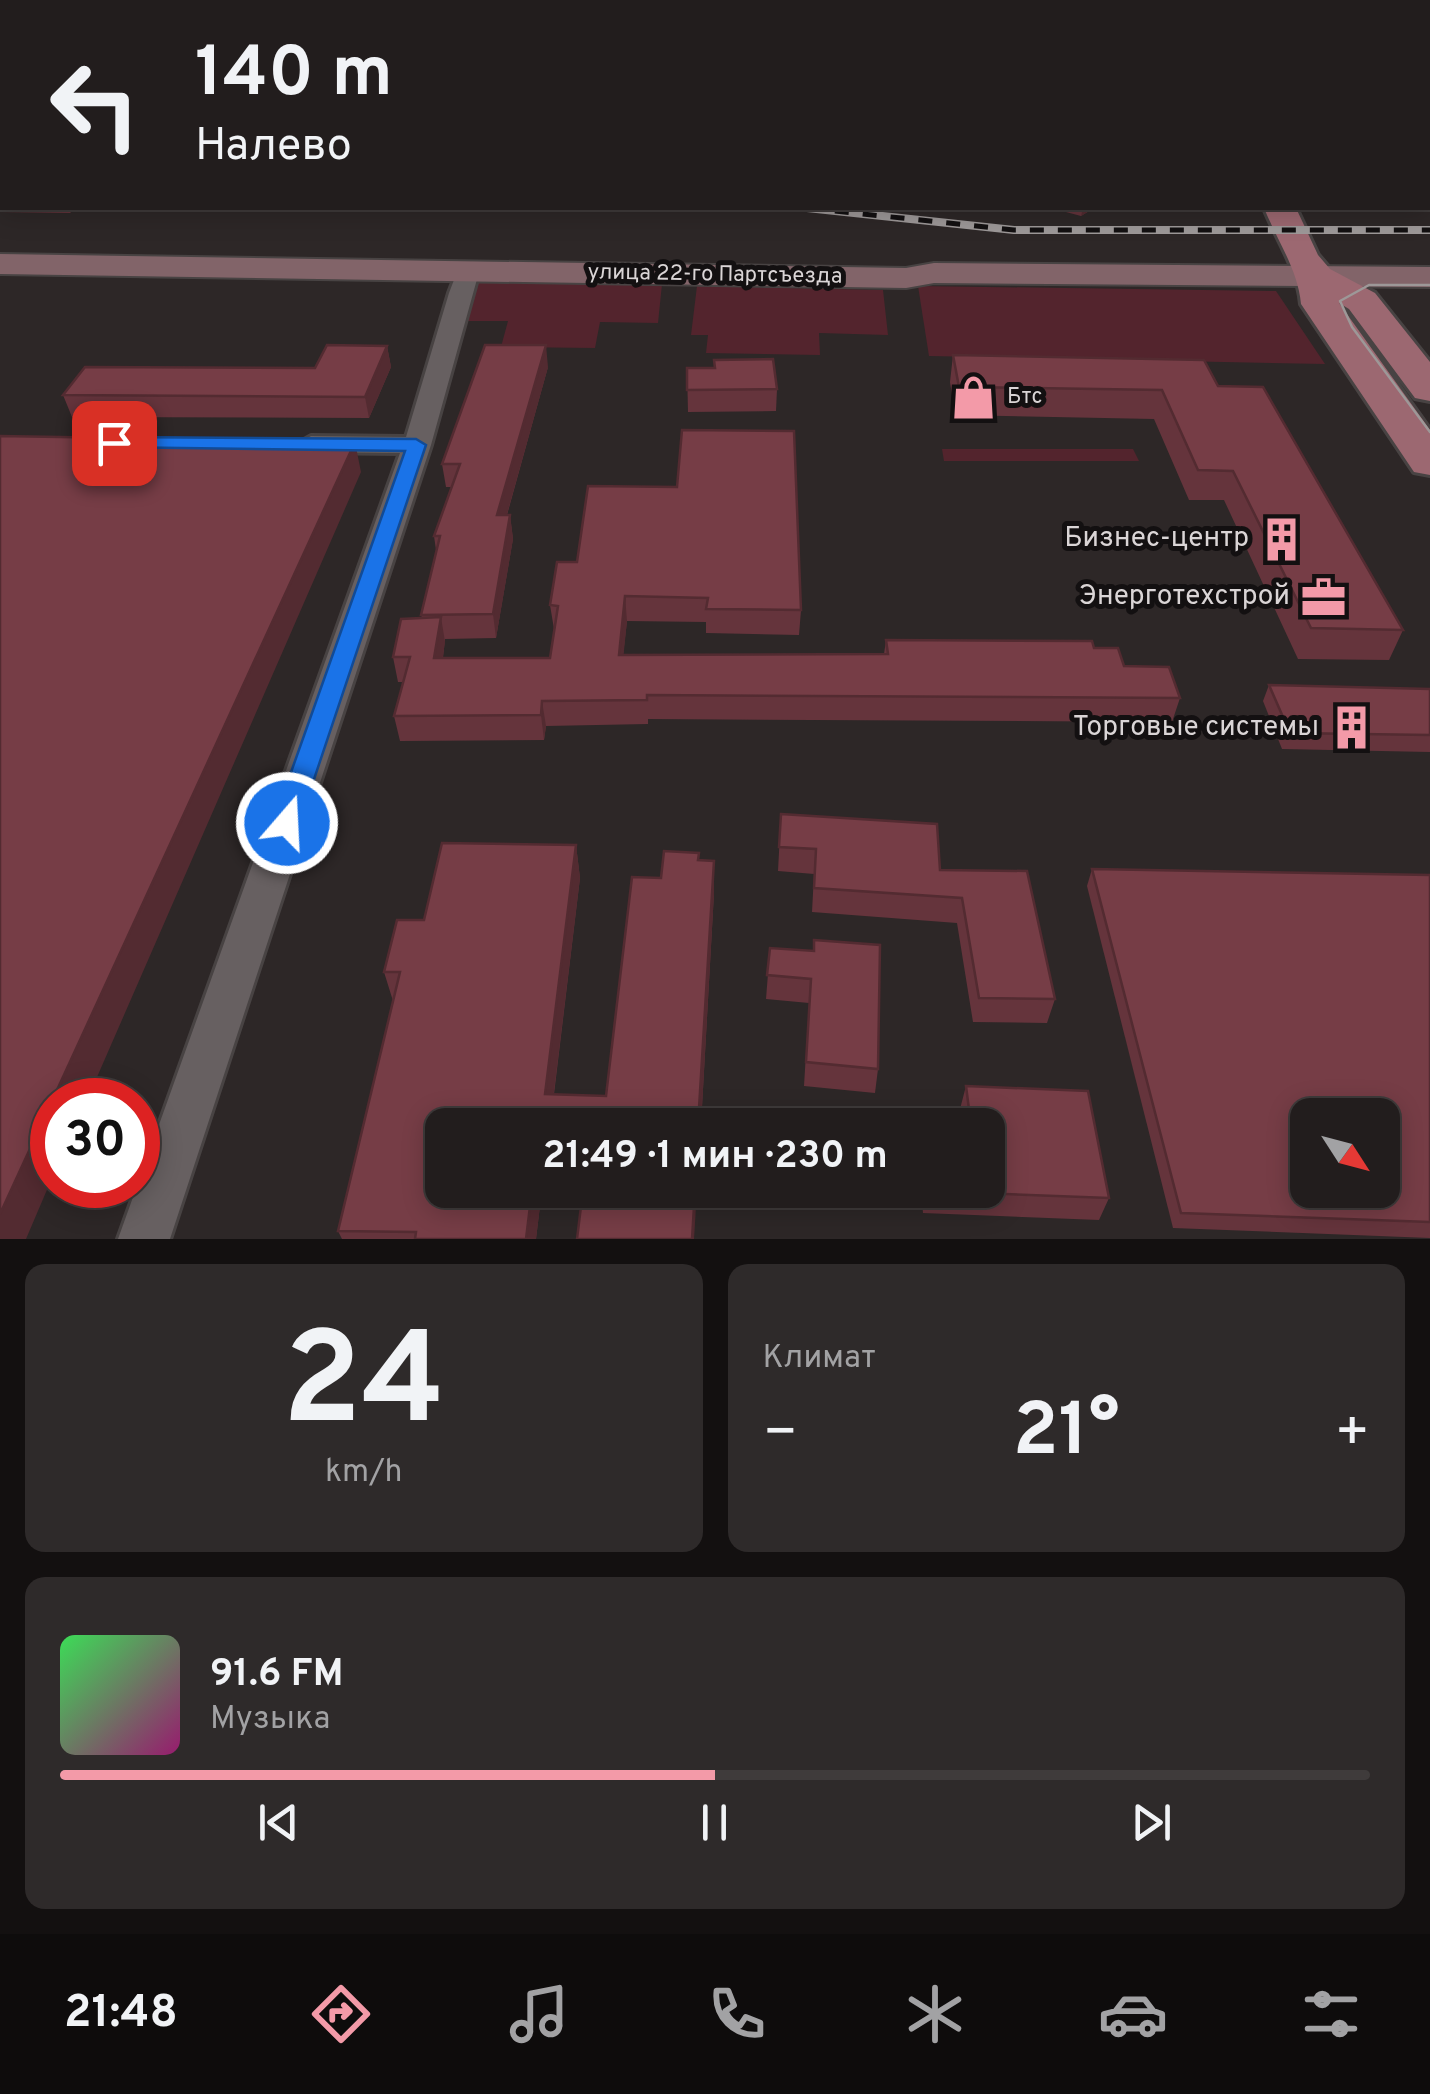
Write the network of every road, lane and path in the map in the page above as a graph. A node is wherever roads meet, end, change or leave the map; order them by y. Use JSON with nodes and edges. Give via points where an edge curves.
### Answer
{"nodes":[{"id":1,"x":1281,"y":210,"type":"edge"},
{"id":2,"x":0,"y":264,"type":"edge"},
{"id":3,"x":468,"y":272,"type":"junction"},
{"id":4,"x":1317,"y":277,"type":"junction"},
{"id":5,"x":1430,"y":277,"type":"edge"},
{"id":6,"x":1430,"y":298,"type":"edge"},
{"id":7,"x":1362,"y":300,"type":"junction"},
{"id":8,"x":1430,"y":388,"type":"edge"},
{"id":9,"x":278,"y":444,"type":"edge"},
{"id":10,"x":416,"y":445,"type":"junction"},
{"id":11,"x":1430,"y":462,"type":"edge"},
{"id":12,"x":144,"y":1239,"type":"edge"}],
"edges":[{"from":1,"to":4,"type":"main road"},
{"from":2,"to":3,"type":"street","name":"улица 22-го Партсъезда"},
{"from":3,"to":4,"type":"street","name":"улица 22-го Партсъезда"},
{"from":3,"to":10,"type":"street"},
{"from":4,"to":5,"type":"street","name":"улица 22-го Партсъезда"},
{"from":4,"to":7,"type":"main road"},
{"from":4,"to":11,"type":"main road","via":[[1320,304]]},
{"from":6,"to":7,"type":"street"},
{"from":7,"to":8,"type":"main road"},
{"from":9,"to":10,"type":"street"},
{"from":10,"to":12,"type":"street"}]}
